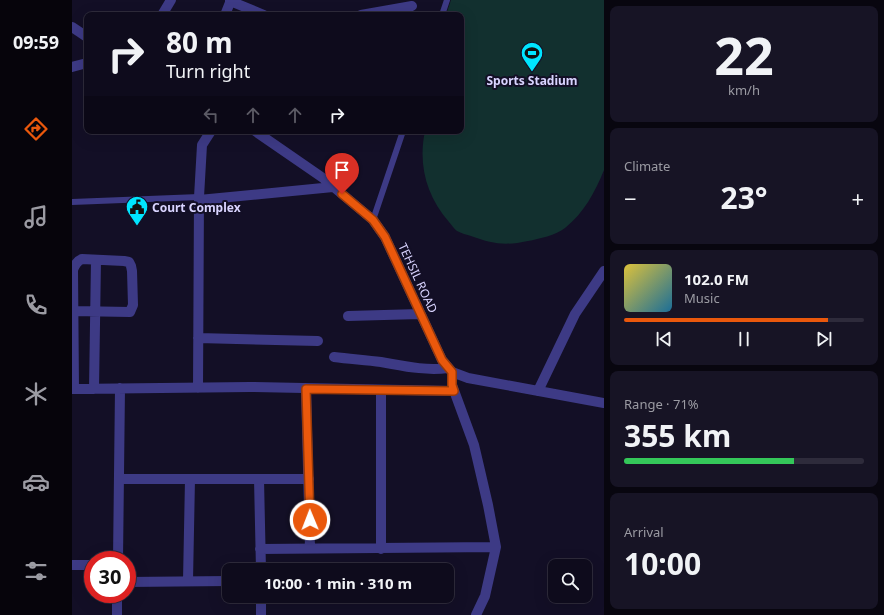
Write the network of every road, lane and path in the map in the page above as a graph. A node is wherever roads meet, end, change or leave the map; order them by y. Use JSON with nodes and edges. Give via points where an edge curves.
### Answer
{"nodes":[{"id":1,"x":171,"y":0,"type":"edge"},
{"id":2,"x":447,"y":0,"type":"edge"},
{"id":3,"x":231,"y":1,"type":"edge"},
{"id":4,"x":412,"y":6,"type":"dead end"},
{"id":5,"x":164,"y":12,"type":"edge"},
{"id":6,"x":226,"y":12,"type":"edge"},
{"id":7,"x":257,"y":12,"type":"edge"},
{"id":8,"x":378,"y":12,"type":"edge"},
{"id":9,"x":443,"y":12,"type":"edge"},
{"id":10,"x":72,"y":27,"type":"edge"},
{"id":11,"x":84,"y":35,"type":"edge"},
{"id":12,"x":84,"y":64,"type":"edge"},
{"id":13,"x":72,"y":67,"type":"edge"},
{"id":14,"x":209,"y":134,"type":"edge"},
{"id":15,"x":260,"y":134,"type":"edge"},
{"id":16,"x":402,"y":134,"type":"edge"},
{"id":17,"x":333,"y":187,"type":"junction"},
{"id":18,"x":199,"y":198,"type":"junction"},
{"id":19,"x":72,"y":202,"type":"edge"},
{"id":20,"x":373,"y":220,"type":"junction"},
{"id":21,"x":96,"y":260,"type":"junction"},
{"id":22,"x":604,"y":271,"type":"edge"},
{"id":23,"x":73,"y":311,"type":"junction"},
{"id":24,"x":96,"y":312,"type":"junction"},
{"id":25,"x":420,"y":314,"type":"junction"},
{"id":26,"x":348,"y":316,"type":"dead end"},
{"id":27,"x":198,"y":338,"type":"junction"},
{"id":28,"x":318,"y":341,"type":"dead end"},
{"id":29,"x":334,"y":357,"type":"dead end"},
{"id":30,"x":450,"y":370,"type":"junction"},
{"id":31,"x":94,"y":388,"type":"junction"},
{"id":32,"x":120,"y":388,"type":"junction"},
{"id":33,"x":198,"y":388,"type":"junction"},
{"id":34,"x":73,"y":389,"type":"edge"},
{"id":35,"x":306,"y":389,"type":"junction"},
{"id":36,"x":381,"y":390,"type":"junction"},
{"id":37,"x":454,"y":391,"type":"junction"},
{"id":38,"x":538,"y":391,"type":"junction"},
{"id":39,"x":604,"y":403,"type":"edge"},
{"id":40,"x":119,"y":479,"type":"junction"},
{"id":41,"x":190,"y":479,"type":"junction"},
{"id":42,"x":259,"y":479,"type":"junction"},
{"id":43,"x":309,"y":479,"type":"junction"},
{"id":44,"x":496,"y":547,"type":"junction"},
{"id":45,"x":310,"y":548,"type":"junction"},
{"id":46,"x":260,"y":549,"type":"junction"},
{"id":47,"x":381,"y":549,"type":"junction"},
{"id":48,"x":118,"y":551,"type":"edge"},
{"id":49,"x":261,"y":563,"type":"edge"},
{"id":50,"x":72,"y":565,"type":"edge"},
{"id":51,"x":84,"y":565,"type":"edge"},
{"id":52,"x":188,"y":581,"type":"junction"},
{"id":53,"x":222,"y":581,"type":"edge"},
{"id":54,"x":136,"y":582,"type":"edge"},
{"id":55,"x":117,"y":603,"type":"edge"},
{"id":56,"x":261,"y":603,"type":"edge"},
{"id":57,"x":116,"y":615,"type":"edge"},
{"id":58,"x":261,"y":615,"type":"edge"},
{"id":59,"x":476,"y":615,"type":"edge"}],
"edges":[{"from":1,"to":5,"type":"street"},
{"from":2,"to":9,"type":"lane"},
{"from":3,"to":6,"type":"street"},
{"from":3,"to":7,"type":"street"},
{"from":4,"to":8,"type":"street"},
{"from":10,"to":11,"type":"street"},
{"from":12,"to":13,"type":"street"},
{"from":14,"to":18,"type":"street","via":[[202,145]]},
{"from":15,"to":17,"type":"street","name":"TEHSIL ROAD"},
{"from":16,"to":20,"type":"lane"},
{"from":17,"to":18,"type":"street"},
{"from":17,"to":20,"type":"street","name":"TEHSIL ROAD"},
{"from":18,"to":19,"type":"lane"},
{"from":18,"to":27,"type":"street"},
{"from":20,"to":25,"type":"street","name":"TEHSIL ROAD","via":[[385,237]]},
{"from":21,"to":23,"type":"street","via":[[82,259],[74,265]]},
{"from":21,"to":24,"type":"street"},
{"from":21,"to":24,"type":"street","via":[[129,262],[133,305],[130,312]]},
{"from":22,"to":38,"type":"street","via":[[575,314]]},
{"from":23,"to":24,"type":"street"},
{"from":23,"to":34,"type":"street"},
{"from":24,"to":31,"type":"street"},
{"from":25,"to":26,"type":"street"},
{"from":25,"to":30,"type":"street","name":"TEHSIL ROAD","via":[[442,360]]},
{"from":27,"to":28,"type":"street"},
{"from":27,"to":33,"type":"street"},
{"from":29,"to":30,"type":"street","via":[[412,368]]},
{"from":30,"to":37,"type":"street"},
{"from":30,"to":38,"type":"street","via":[[468,378]]},
{"from":31,"to":32,"type":"street"},
{"from":31,"to":34,"type":"street"},
{"from":32,"to":33,"type":"street"},
{"from":32,"to":40,"type":"street"},
{"from":33,"to":35,"type":"street"},
{"from":35,"to":36,"type":"street"},
{"from":35,"to":43,"type":"street"},
{"from":36,"to":37,"type":"street"},
{"from":36,"to":47,"type":"street"},
{"from":37,"to":44,"type":"street","via":[[474,445]]},
{"from":38,"to":39,"type":"street"},
{"from":40,"to":41,"type":"street"},
{"from":40,"to":48,"type":"street"},
{"from":41,"to":42,"type":"street"},
{"from":41,"to":52,"type":"street"},
{"from":42,"to":43,"type":"street"},
{"from":42,"to":46,"type":"street"},
{"from":43,"to":45,"type":"street"},
{"from":44,"to":47,"type":"street"},
{"from":44,"to":59,"type":"street","via":[[485,596]]},
{"from":45,"to":46,"type":"street"},
{"from":45,"to":47,"type":"street"},
{"from":46,"to":49,"type":"street"},
{"from":50,"to":51,"type":"street"},
{"from":52,"to":53,"type":"street"},
{"from":52,"to":54,"type":"street"},
{"from":55,"to":57,"type":"street"},
{"from":56,"to":58,"type":"street"}]}
